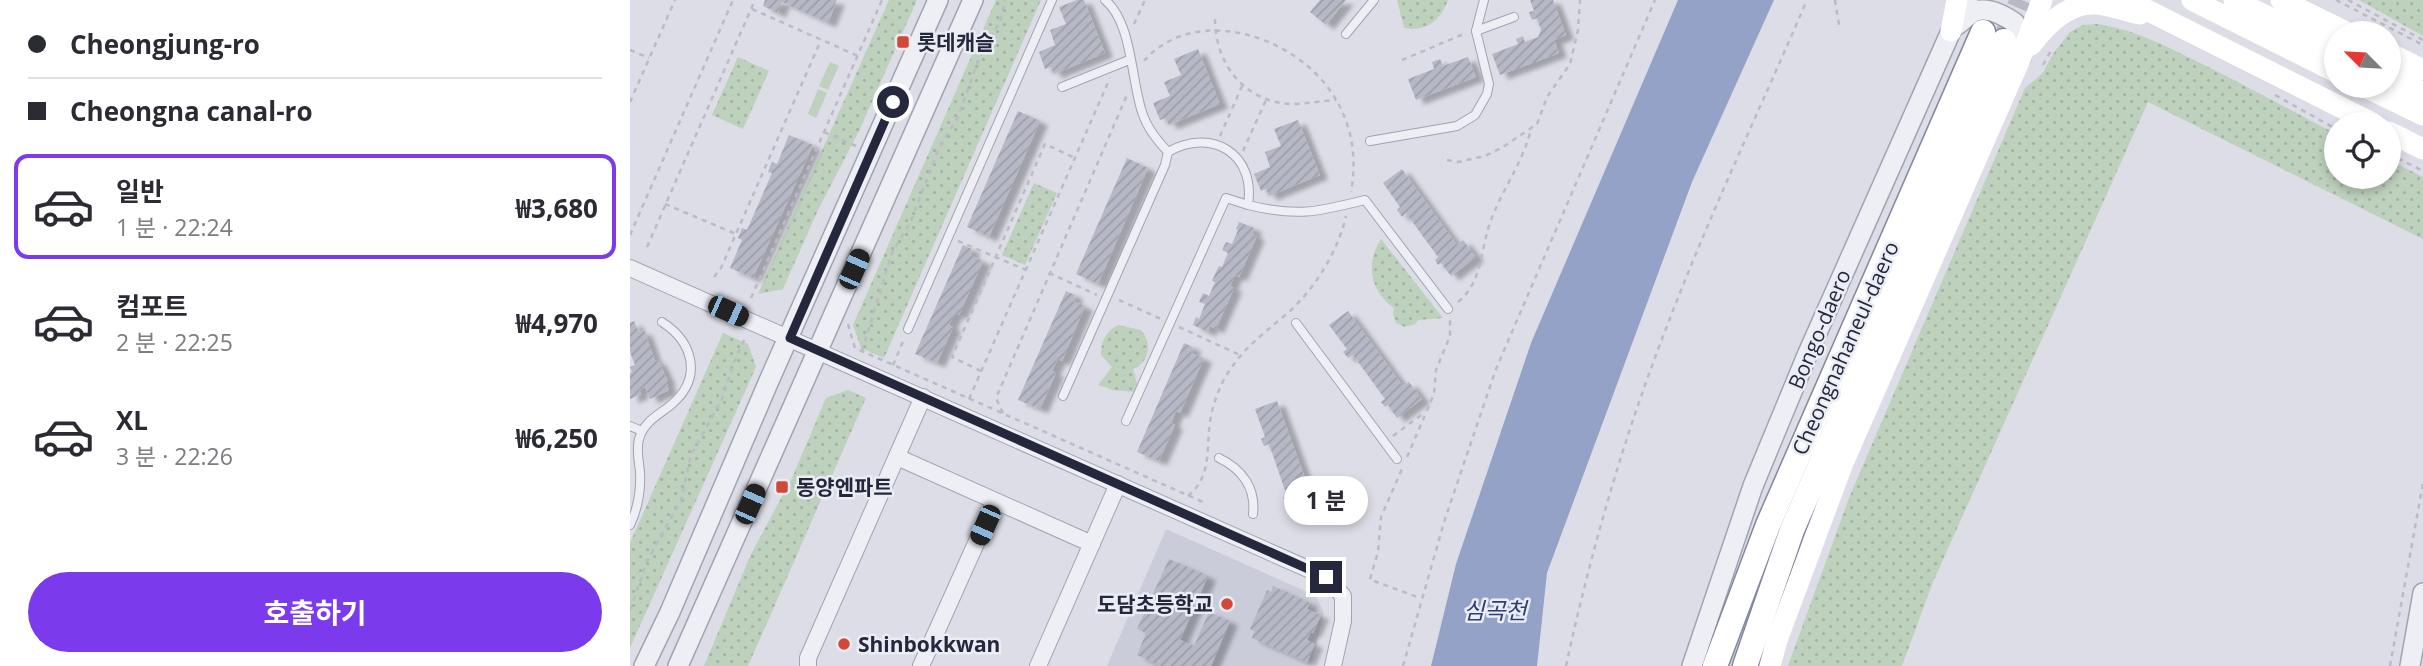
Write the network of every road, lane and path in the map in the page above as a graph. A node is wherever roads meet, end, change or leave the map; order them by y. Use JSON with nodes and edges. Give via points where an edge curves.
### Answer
{"nodes":[{"id":1,"x":675,"y":0,"type":"edge"},
{"id":2,"x":733,"y":0,"type":"edge"},
{"id":3,"x":755,"y":0,"type":"edge"},
{"id":4,"x":882,"y":0,"type":"edge"},
{"id":5,"x":938,"y":0,"type":"edge"},
{"id":6,"x":973,"y":0,"type":"edge"},
{"id":7,"x":1005,"y":0,"type":"edge"},
{"id":8,"x":1052,"y":0,"type":"edge"},
{"id":9,"x":1105,"y":0,"type":"edge"},
{"id":10,"x":1145,"y":0,"type":"edge"},
{"id":11,"x":1374,"y":0,"type":"edge"},
{"id":12,"x":1483,"y":0,"type":"edge"},
{"id":13,"x":1579,"y":0,"type":"edge"},
{"id":14,"x":1655,"y":0,"type":"edge"},
{"id":15,"x":1807,"y":0,"type":"edge"},
{"id":16,"x":1835,"y":0,"type":"edge"},
{"id":17,"x":1956,"y":0,"type":"edge"},
{"id":18,"x":1968,"y":0,"type":"edge"},
{"id":19,"x":2042,"y":0,"type":"edge"},
{"id":20,"x":2127,"y":0,"type":"edge"},
{"id":21,"x":2192,"y":0,"type":"edge"},
{"id":22,"x":2235,"y":0,"type":"edge"},
{"id":23,"x":2281,"y":0,"type":"edge"},
{"id":24,"x":2336,"y":0,"type":"edge"},
{"id":25,"x":2348,"y":0,"type":"edge"},
{"id":26,"x":751,"y":9,"type":"junction"},
{"id":27,"x":1514,"y":17,"type":"dead end"},
{"id":28,"x":1215,"y":19,"type":"dead end"},
{"id":29,"x":2170,"y":21,"type":"junction"},
{"id":30,"x":2324,"y":21,"type":"edge"},
{"id":31,"x":1839,"y":25,"type":"dead end"},
{"id":32,"x":1476,"y":31,"type":"junction"},
{"id":33,"x":1951,"y":31,"type":"junction"},
{"id":34,"x":1346,"y":34,"type":"dead end"},
{"id":35,"x":821,"y":40,"type":"junction"},
{"id":36,"x":1126,"y":41,"type":"junction"},
{"id":37,"x":2003,"y":43,"type":"junction"},
{"id":38,"x":2423,"y":43,"type":"edge"},
{"id":39,"x":2324,"y":44,"type":"edge"},
{"id":40,"x":1153,"y":46,"type":"dead end"},
{"id":41,"x":2053,"y":46,"type":"dead end"},
{"id":42,"x":630,"y":50,"type":"edge"},
{"id":43,"x":1295,"y":51,"type":"dead end"},
{"id":44,"x":858,"y":56,"type":"junction"},
{"id":45,"x":649,"y":58,"type":"junction"},
{"id":46,"x":2401,"y":59,"type":"edge"},
{"id":47,"x":1402,"y":60,"type":"dead end"},
{"id":48,"x":1129,"y":61,"type":"junction"},
{"id":49,"x":2043,"y":65,"type":"dead end"},
{"id":50,"x":1116,"y":66,"type":"junction"},
{"id":51,"x":2324,"y":66,"type":"edge"},
{"id":52,"x":2423,"y":70,"type":"edge"},
{"id":53,"x":1134,"y":79,"type":"junction"},
{"id":54,"x":2401,"y":82,"type":"edge"},
{"id":55,"x":1243,"y":85,"type":"junction"},
{"id":56,"x":1062,"y":87,"type":"dead end"},
{"id":57,"x":2423,"y":93,"type":"edge"},
{"id":58,"x":2273,"y":94,"type":"dead end"},
{"id":59,"x":1266,"y":98,"type":"junction"},
{"id":60,"x":2387,"y":98,"type":"edge"},
{"id":61,"x":1336,"y":100,"type":"junction"},
{"id":62,"x":630,"y":102,"type":"edge"},
{"id":63,"x":2350,"y":112,"type":"edge"},
{"id":64,"x":2423,"y":116,"type":"edge"},
{"id":65,"x":2324,"y":122,"type":"edge"},
{"id":66,"x":1531,"y":129,"type":"junction"},
{"id":67,"x":824,"y":132,"type":"junction"},
{"id":68,"x":2401,"y":138,"type":"edge"},
{"id":69,"x":1370,"y":142,"type":"dead end"},
{"id":70,"x":1216,"y":145,"type":"junction"},
{"id":71,"x":856,"y":146,"type":"dead end"},
{"id":72,"x":2423,"y":149,"type":"edge"},
{"id":73,"x":1168,"y":152,"type":"junction"},
{"id":74,"x":1075,"y":158,"type":"junction"},
{"id":75,"x":1447,"y":160,"type":"dead end"},
{"id":76,"x":1239,"y":161,"type":"junction"},
{"id":77,"x":2401,"y":161,"type":"edge"},
{"id":78,"x":2423,"y":171,"type":"edge"},
{"id":79,"x":665,"y":204,"type":"junction"},
{"id":80,"x":1349,"y":204,"type":"junction"},
{"id":81,"x":1248,"y":205,"type":"junction"},
{"id":82,"x":736,"y":234,"type":"junction"},
{"id":83,"x":630,"y":235,"type":"edge"},
{"id":84,"x":949,"y":236,"type":"junction"},
{"id":85,"x":647,"y":247,"type":"dead end"},
{"id":86,"x":996,"y":257,"type":"junction"},
{"id":87,"x":630,"y":268,"type":"edge"},
{"id":88,"x":1026,"y":271,"type":"junction"},
{"id":89,"x":1049,"y":273,"type":"junction"},
{"id":90,"x":714,"y":277,"type":"dead end"},
{"id":91,"x":751,"y":298,"type":"dead end"},
{"id":92,"x":1106,"y":298,"type":"junction"},
{"id":93,"x":1448,"y":309,"type":"junction"},
{"id":94,"x":662,"y":322,"type":"dead end"},
{"id":95,"x":1296,"y":323,"type":"dead end"},
{"id":96,"x":847,"y":325,"type":"dead end"},
{"id":97,"x":908,"y":330,"type":"joint"},
{"id":98,"x":745,"y":338,"type":"dead end"},
{"id":99,"x":790,"y":338,"type":"junction"},
{"id":100,"x":818,"y":351,"type":"junction"},
{"id":101,"x":862,"y":351,"type":"junction"},
{"id":102,"x":893,"y":365,"type":"junction"},
{"id":103,"x":981,"y":371,"type":"junction"},
{"id":104,"x":1063,"y":396,"type":"dead end"},
{"id":105,"x":923,"y":397,"type":"junction"},
{"id":106,"x":969,"y":399,"type":"junction"},
{"id":107,"x":1427,"y":412,"type":"junction"},
{"id":108,"x":1003,"y":413,"type":"junction"},
{"id":109,"x":1126,"y":421,"type":"dead end"},
{"id":110,"x":630,"y":426,"type":"edge"},
{"id":111,"x":642,"y":431,"type":"junction"},
{"id":112,"x":1385,"y":442,"type":"junction"},
{"id":113,"x":897,"y":457,"type":"junction"},
{"id":114,"x":1220,"y":458,"type":"dead end"},
{"id":115,"x":1397,"y":458,"type":"dead end"},
{"id":116,"x":2423,"y":483,"type":"edge"},
{"id":117,"x":1118,"y":484,"type":"junction"},
{"id":118,"x":1188,"y":496,"type":"junction"},
{"id":119,"x":995,"y":501,"type":"junction"},
{"id":120,"x":1203,"y":502,"type":"dead end"},
{"id":121,"x":1253,"y":514,"type":"dead end"},
{"id":122,"x":630,"y":525,"type":"edge"},
{"id":123,"x":1092,"y":544,"type":"junction"},
{"id":124,"x":2423,"y":593,"type":"edge"},
{"id":125,"x":1421,"y":598,"type":"junction"},
{"id":126,"x":631,"y":602,"type":"edge"},
{"id":127,"x":630,"y":610,"type":"edge"},
{"id":128,"x":670,"y":612,"type":"junction"},
{"id":129,"x":644,"y":666,"type":"edge"},
{"id":130,"x":650,"y":666,"type":"edge"},
{"id":131,"x":678,"y":666,"type":"edge"},
{"id":132,"x":808,"y":666,"type":"edge"},
{"id":133,"x":921,"y":666,"type":"edge"},
{"id":134,"x":1038,"y":666,"type":"edge"},
{"id":135,"x":1333,"y":666,"type":"edge"},
{"id":136,"x":1403,"y":666,"type":"edge"},
{"id":137,"x":1566,"y":666,"type":"edge"},
{"id":138,"x":1692,"y":666,"type":"edge"},
{"id":139,"x":1715,"y":666,"type":"edge"},
{"id":140,"x":1745,"y":666,"type":"edge"},
{"id":141,"x":1770,"y":666,"type":"edge"},
{"id":142,"x":2390,"y":666,"type":"edge"},
{"id":143,"x":2410,"y":666,"type":"edge"}],
"edges":[{"from":1,"to":45,"type":"path"},
{"from":2,"to":83,"type":"path"},
{"from":3,"to":26,"type":"path"},
{"from":4,"to":44,"type":"path"},
{"from":5,"to":99,"type":"street"},
{"from":6,"to":100,"type":"street"},
{"from":7,"to":101,"type":"path","via":[[961,110],[892,253]]},
{"from":8,"to":84,"type":"lane"},
{"from":9,"to":36,"type":"lane","via":[[1121,22]]},
{"from":10,"to":36,"type":"path"},
{"from":11,"to":34,"type":"lane"},
{"from":12,"to":32,"type":"lane"},
{"from":13,"to":66,"type":"path","via":[[1570,64]]},
{"from":14,"to":125,"type":"path","via":[[1496,369]]},
{"from":15,"to":137,"type":"path","via":[[1666,327],[1623,452]]},
{"from":16,"to":31,"type":"path"},
{"from":17,"to":33,"type":"main road"},
{"from":18,"to":33,"type":"street","name":"Bongo-daero"},
{"from":19,"to":37,"type":"main road"},
{"from":20,"to":29,"type":"main road"},
{"from":21,"to":51,"type":"main road"},
{"from":22,"to":39,"type":"main road"},
{"from":23,"to":30,"type":"main road"},
{"from":24,"to":38,"type":"path"},
{"from":25,"to":38,"type":"path"},
{"from":26,"to":35,"type":"path"},
{"from":26,"to":79,"type":"path"},
{"from":27,"to":32,"type":"lane"},
{"from":28,"to":55,"type":"path","via":[[1222,59]]},
{"from":29,"to":37,"type":"main road","via":[[2094,3]]},
{"from":29,"to":63,"type":"main road"},
{"from":32,"to":47,"type":"path"},
{"from":32,"to":69,"type":"lane","via":[[1489,84],[1475,116],[1457,126]]},
{"from":33,"to":37,"type":"street","via":[[1977,11],[1991,11],[2015,23]]},
{"from":33,"to":138,"type":"street","name":"Bongo-daero","via":[[1753,485]]},
{"from":35,"to":44,"type":"path"},
{"from":35,"to":82,"type":"path"},
{"from":36,"to":48,"type":"lane"},
{"from":37,"to":139,"type":"highway","name":"Cheongnahaneul-daero","via":[[1768,525]]},
{"from":37,"to":140,"type":"highway","name":"Cheongnahaneul-daero","via":[[1792,530]]},
{"from":37,"to":141,"type":"main road"},
{"from":40,"to":53,"type":"path"},
{"from":41,"to":49,"type":"path"},
{"from":42,"to":45,"type":"path"},
{"from":43,"to":61,"type":"path","via":[[1318,72]]},
{"from":44,"to":67,"type":"path"},
{"from":45,"to":62,"type":"path"},
{"from":46,"to":52,"type":"main road"},
{"from":48,"to":50,"type":"lane"},
{"from":48,"to":53,"type":"lane"},
{"from":50,"to":56,"type":"lane"},
{"from":50,"to":74,"type":"path"},
{"from":53,"to":73,"type":"lane","via":[[1152,134]]},
{"from":53,"to":89,"type":"path"},
{"from":54,"to":57,"type":"main road"},
{"from":55,"to":59,"type":"path"},
{"from":55,"to":70,"type":"path"},
{"from":58,"to":65,"type":"path"},
{"from":59,"to":61,"type":"path","via":[[1290,104]]},
{"from":59,"to":76,"type":"path"},
{"from":60,"to":64,"type":"main road"},
{"from":61,"to":80,"type":"path","via":[[1353,144]]},
{"from":66,"to":75,"type":"path","via":[[1485,156]]},
{"from":66,"to":93,"type":"path","via":[[1489,225],[1485,251],[1468,293]]},
{"from":67,"to":71,"type":"path"},
{"from":67,"to":91,"type":"path"},
{"from":68,"to":72,"type":"main road"},
{"from":70,"to":73,"type":"lane","via":[[1200,142]]},
{"from":70,"to":76,"type":"lane"},
{"from":73,"to":92,"type":"lane"},
{"from":74,"to":86,"type":"path","via":[[1045,144]]},
{"from":74,"to":88,"type":"path"},
{"from":76,"to":81,"type":"lane","via":[[1248,176]]},
{"from":77,"to":78,"type":"path"},
{"from":79,"to":82,"type":"path"},
{"from":79,"to":85,"type":"path"},
{"from":80,"to":81,"type":"lane","via":[[1300,214]]},
{"from":80,"to":93,"type":"lane","via":[[1365,200]]},
{"from":80,"to":118,"type":"path","via":[[1338,241],[1315,281],[1290,311],[1251,342],[1223,381],[1212,410],[1206,469],[1199,487]]},
{"from":81,"to":109,"type":"lane","via":[[1226,198]]},
{"from":82,"to":90,"type":"path"},
{"from":84,"to":86,"type":"path"},
{"from":84,"to":97,"type":"lane"},
{"from":86,"to":88,"type":"path"},
{"from":86,"to":103,"type":"path","via":[[952,357]]},
{"from":87,"to":99,"type":"street"},
{"from":88,"to":103,"type":"path"},
{"from":89,"to":92,"type":"path"},
{"from":89,"to":108,"type":"path","via":[[996,398]]},
{"from":92,"to":104,"type":"lane"},
{"from":93,"to":107,"type":"path","via":[[1450,336],[1436,370]]},
{"from":94,"to":111,"type":"lane","via":[[686,344],[690,373],[673,403]]},
{"from":95,"to":112,"type":"lane"},
{"from":96,"to":101,"type":"path","via":[[855,348]]},
{"from":97,"to":102,"type":"path"},
{"from":98,"to":126,"type":"path","via":[[722,399],[691,455],[681,500],[648,559]]},
{"from":99,"to":100,"type":"street"},
{"from":99,"to":128,"type":"street"},
{"from":100,"to":105,"type":"street"},
{"from":100,"to":131,"type":"street"},
{"from":101,"to":102,"type":"path"},
{"from":102,"to":106,"type":"path"},
{"from":103,"to":106,"type":"path"},
{"from":105,"to":113,"type":"street"},
{"from":105,"to":117,"type":"street"},
{"from":106,"to":108,"type":"path"},
{"from":107,"to":112,"type":"path"},
{"from":107,"to":125,"type":"path","via":[[1384,507],[1372,580]]},
{"from":108,"to":118,"type":"path"},
{"from":110,"to":111,"type":"lane"},
{"from":111,"to":122,"type":"lane","via":[[640,491]]},
{"from":112,"to":115,"type":"lane"},
{"from":113,"to":119,"type":"street"},
{"from":113,"to":132,"type":"street"},
{"from":114,"to":121,"type":"lane","via":[[1243,475],[1253,499]]},
{"from":116,"to":142,"type":"path"},
{"from":117,"to":123,"type":"street"},
{"from":117,"to":135,"type":"street","via":[[1326,577],[1343,596],[1343,621]]},
{"from":118,"to":120,"type":"path"},
{"from":119,"to":123,"type":"street"},
{"from":119,"to":133,"type":"street"},
{"from":123,"to":134,"type":"street"},
{"from":124,"to":143,"type":"street"},
{"from":125,"to":136,"type":"path"},
{"from":126,"to":127,"type":"path"},
{"from":128,"to":129,"type":"street"},
{"from":128,"to":130,"type":"lane"}]}
